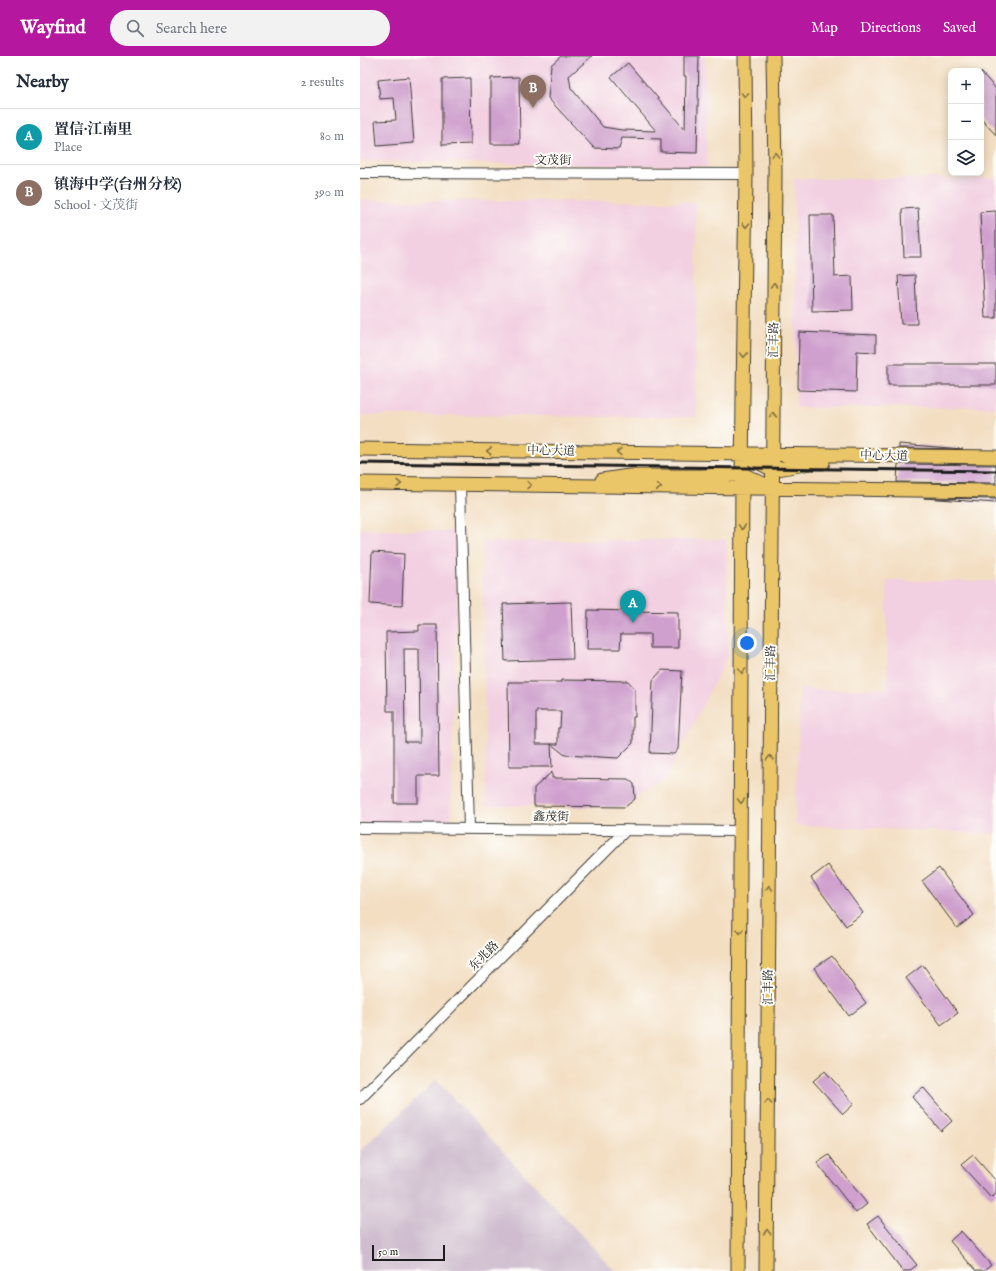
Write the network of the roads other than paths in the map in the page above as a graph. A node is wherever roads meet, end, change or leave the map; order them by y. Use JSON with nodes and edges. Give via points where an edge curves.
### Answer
{"nodes":[{"id":1,"x":745,"y":56,"type":"edge"},
{"id":2,"x":773,"y":56,"type":"edge"},
{"id":3,"x":360,"y":173,"type":"edge"},
{"id":4,"x":746,"y":174,"type":"junction"},
{"id":5,"x":360,"y":449,"type":"edge"},
{"id":6,"x":698,"y":454,"type":"junction"},
{"id":7,"x":742,"y":454,"type":"junction"},
{"id":8,"x":773,"y":454,"type":"junction"},
{"id":9,"x":996,"y":457,"type":"edge"},
{"id":10,"x":810,"y":463,"type":"junction"},
{"id":11,"x":996,"y":466,"type":"edge"},
{"id":12,"x":773,"y":470,"type":"junction"},
{"id":13,"x":742,"y":474,"type":"junction"},
{"id":14,"x":701,"y":476,"type":"junction"},
{"id":15,"x":360,"y":483,"type":"edge"},
{"id":16,"x":996,"y":483,"type":"edge"},
{"id":17,"x":460,"y":484,"type":"junction"},
{"id":18,"x":565,"y":486,"type":"junction"},
{"id":19,"x":742,"y":488,"type":"junction"},
{"id":20,"x":773,"y":488,"type":"junction"},
{"id":21,"x":795,"y":488,"type":"junction"},
{"id":22,"x":996,"y":491,"type":"edge"},
{"id":23,"x":360,"y":828,"type":"edge"},
{"id":24,"x":469,"y":829,"type":"junction"},
{"id":25,"x":626,"y":830,"type":"junction"},
{"id":26,"x":741,"y":831,"type":"junction"},
{"id":27,"x":360,"y":1099,"type":"edge"},
{"id":28,"x":738,"y":1271,"type":"edge"},
{"id":29,"x":766,"y":1271,"type":"edge"}],
"edges":[{"from":1,"to":4,"type":"main road","one_way":true},
{"from":8,"to":2,"type":"main road","name":"汇丰路","one_way":true},
{"from":3,"to":4,"type":"street","name":"文茂街"},
{"from":4,"to":7,"type":"main road","one_way":true},
{"from":6,"to":5,"type":"main road","name":"中心大道","one_way":true},
{"from":6,"to":7,"type":"main road","name":"中心大道"},
{"from":6,"to":14,"type":"main road","via":[[712,460],[713,466],[711,471]]},
{"from":7,"to":8,"type":"main road","name":"中心大道"},
{"from":7,"to":12,"type":"main road","name":"中心大道"},
{"from":7,"to":13,"type":"main road"},
{"from":8,"to":9,"type":"main road","name":"中心大道"},
{"from":8,"to":10,"type":"main road","name":"中心大道"},
{"from":8,"to":12,"type":"main road","name":"汇丰路"},
{"from":10,"to":11,"type":"main road","name":"中心大道"},
{"from":10,"to":12,"type":"main road","name":"中心大道"},
{"from":12,"to":20,"type":"main road","name":"汇丰路"},
{"from":13,"to":14,"type":"main road"},
{"from":13,"to":19,"type":"main road"},
{"from":13,"to":20,"type":"main road"},
{"from":14,"to":18,"type":"main road","via":[[629,476]]},
{"from":15,"to":17,"type":"main road","one_way":true},
{"from":16,"to":21,"type":"main road","via":[[811,481]]},
{"from":17,"to":18,"type":"main road","one_way":true},
{"from":17,"to":24,"type":"street"},
{"from":18,"to":19,"type":"main road","one_way":true},
{"from":19,"to":20,"type":"main road"},
{"from":19,"to":26,"type":"main road","one_way":true},
{"from":20,"to":21,"type":"main road"},
{"from":29,"to":20,"type":"main road","name":"汇丰路","one_way":true},
{"from":21,"to":22,"type":"main road"},
{"from":23,"to":24,"type":"street","name":"鑫茂街"},
{"from":24,"to":25,"type":"street","name":"鑫茂街"},
{"from":25,"to":26,"type":"street","name":"鑫茂街"},
{"from":25,"to":27,"type":"street","name":"东兆路"},
{"from":26,"to":28,"type":"main road","one_way":true}]}
